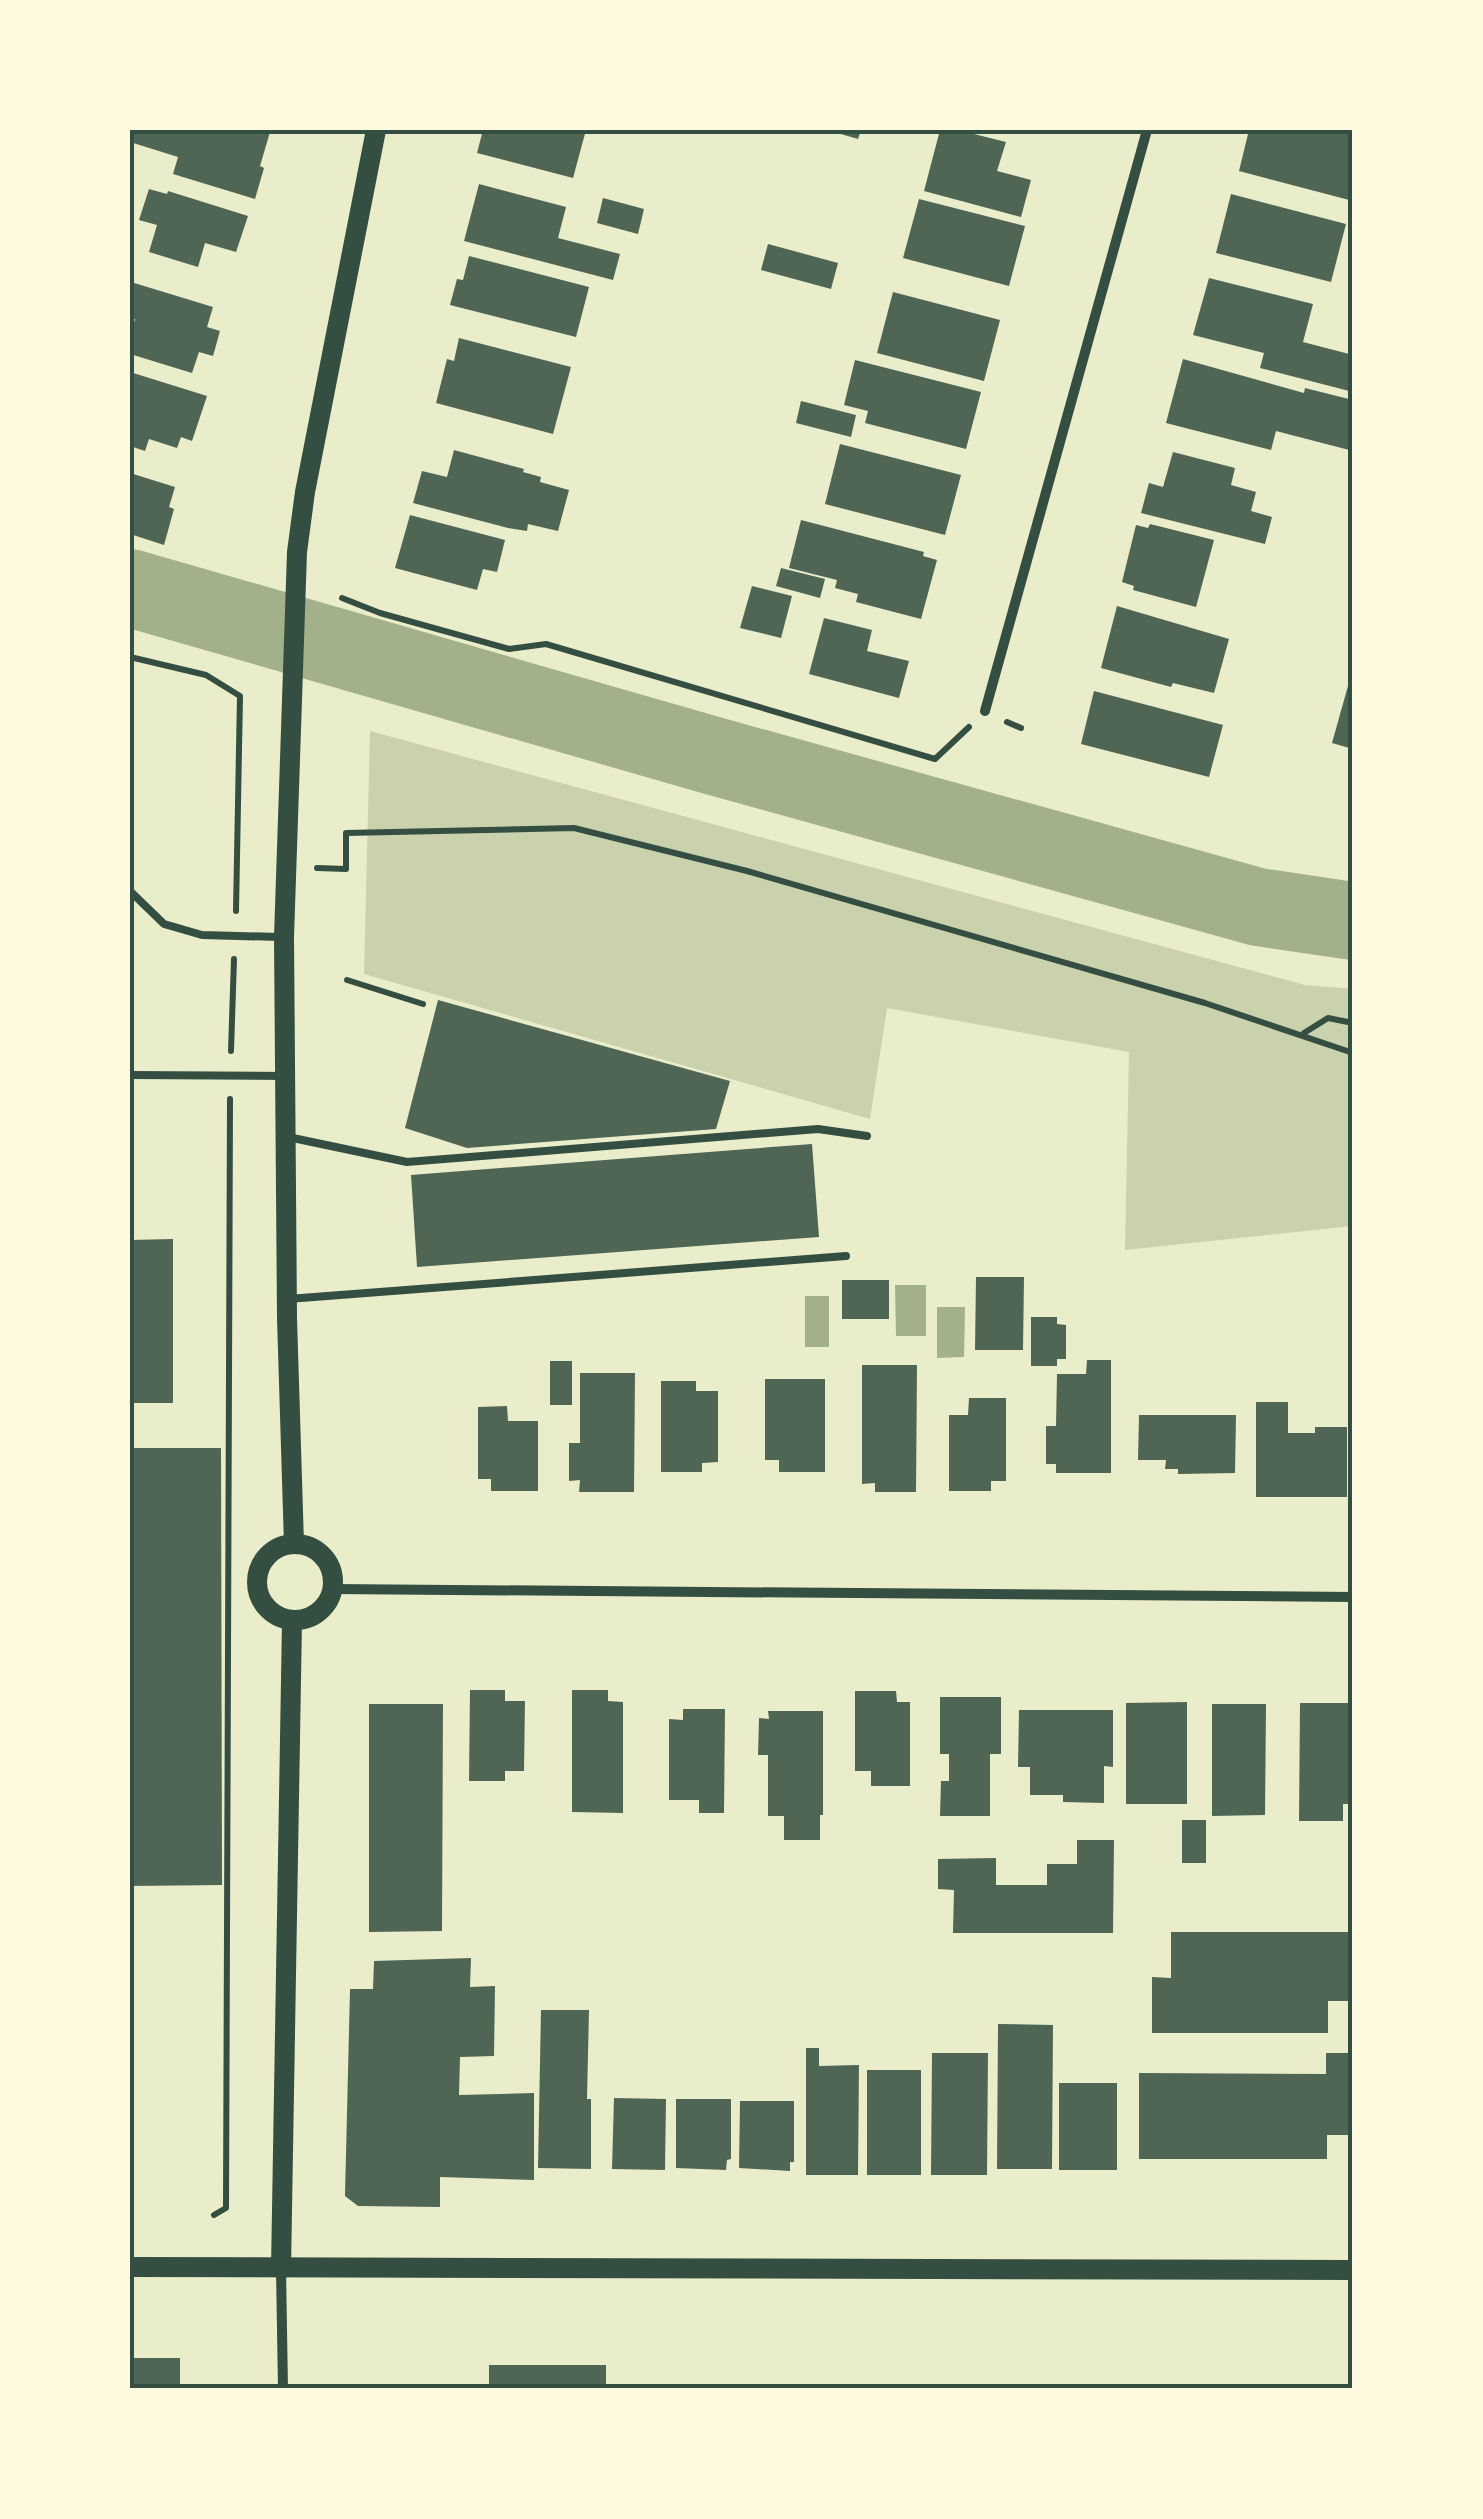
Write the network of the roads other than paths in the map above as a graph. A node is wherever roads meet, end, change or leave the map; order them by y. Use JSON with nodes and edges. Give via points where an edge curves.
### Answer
{"nodes":[{"id":1,"x":376,"y":130,"type":"edge"},
{"id":2,"x":1147,"y":130,"type":"edge"},
{"id":3,"x":985,"y":711,"type":"road end"},
{"id":4,"x":130,"y":892,"type":"edge"},
{"id":5,"x":284,"y":937,"type":"junction"},
{"id":6,"x":130,"y":1075,"type":"edge"},
{"id":7,"x":288,"y":1076,"type":"junction"},
{"id":8,"x":288,"y":1136,"type":"junction"},
{"id":9,"x":867,"y":1136,"type":"dead end"},
{"id":10,"x":846,"y":1256,"type":"dead end"},
{"id":11,"x":288,"y":1299,"type":"junction"},
{"id":12,"x":294,"y":1544,"type":"junction"},
{"id":13,"x":333,"y":1589,"type":"junction"},
{"id":14,"x":1353,"y":1597,"type":"edge"},
{"id":15,"x":292,"y":1621,"type":"junction"},
{"id":16,"x":130,"y":2267,"type":"edge"},
{"id":17,"x":281,"y":2269,"type":"junction"},
{"id":18,"x":1353,"y":2270,"type":"edge"},
{"id":19,"x":283,"y":2389,"type":"edge"}],
"edges":[{"from":1,"to":5,"type":"main road","via":[[305,492],[295,587]]},
{"from":2,"to":3,"type":"street"},
{"from":4,"to":5,"type":"lane","via":[[164,924],[202,935]]},
{"from":5,"to":7,"type":"main road"},
{"from":6,"to":7,"type":"lane"},
{"from":7,"to":8,"type":"main road"},
{"from":8,"to":9,"type":"lane","via":[[407,1162],[818,1130]]},
{"from":8,"to":11,"type":"main road"},
{"from":10,"to":11,"type":"lane"},
{"from":11,"to":12,"type":"main road"},
{"from":12,"to":13,"type":"main road","via":[[328,1562]]},
{"from":12,"to":15,"type":"main road","via":[[270,1553],[257,1576],[262,1601]]},
{"from":13,"to":14,"type":"street"},
{"from":13,"to":15,"type":"main road","via":[[323,1609]]},
{"from":15,"to":17,"type":"main road"},
{"from":16,"to":17,"type":"main road"},
{"from":17,"to":18,"type":"main road"},
{"from":17,"to":19,"type":"street"}]}
